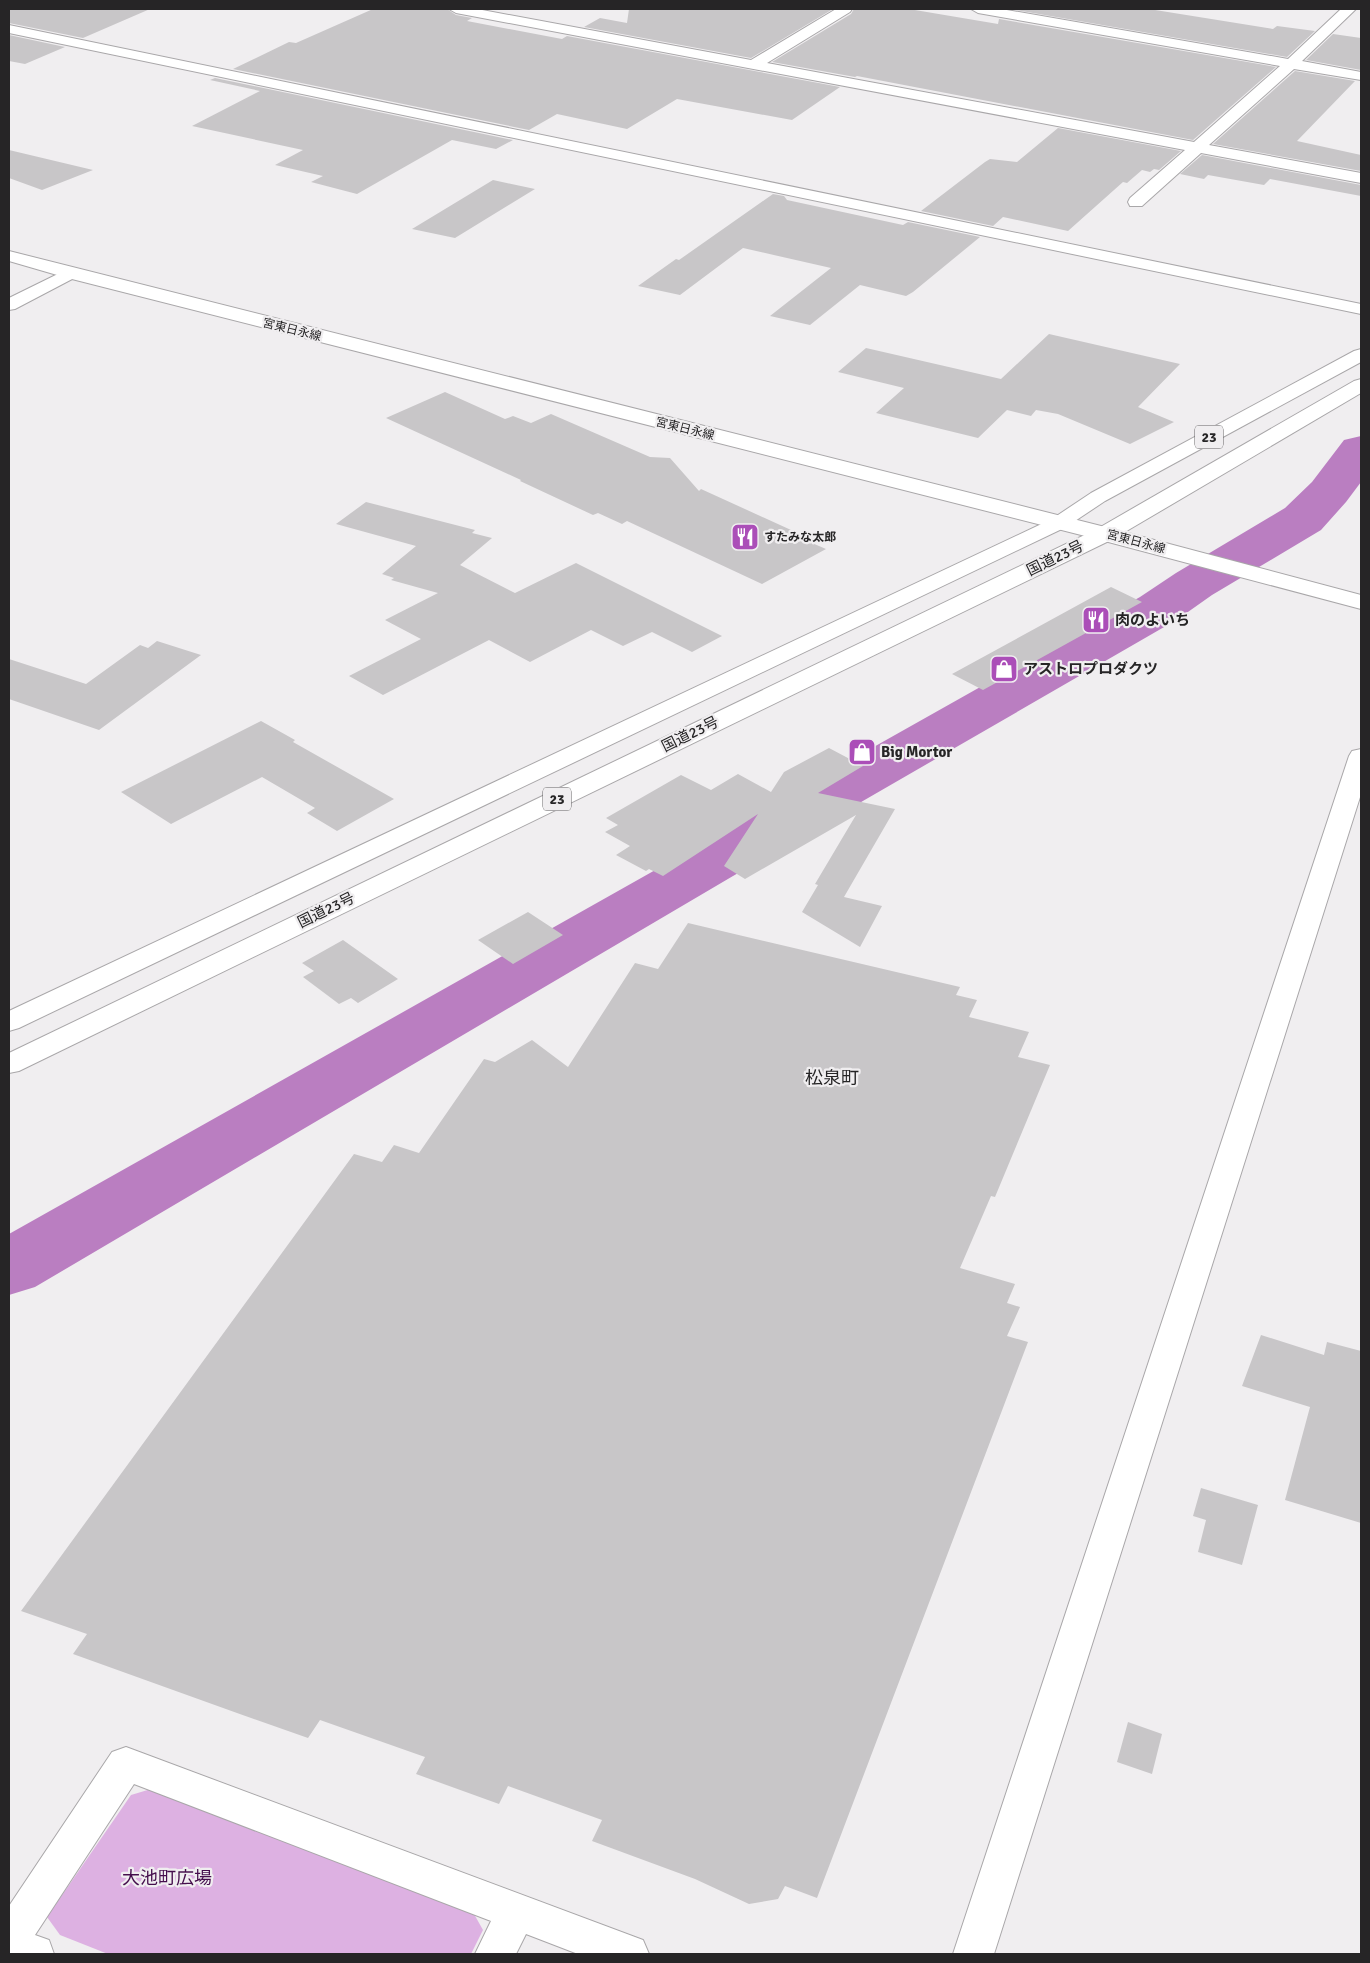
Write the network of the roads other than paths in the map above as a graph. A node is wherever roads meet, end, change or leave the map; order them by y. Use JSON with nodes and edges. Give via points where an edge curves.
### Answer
{"nodes":[{"id":1,"x":456,"y":9,"type":"edge"},
{"id":2,"x":845,"y":9,"type":"edge"},
{"id":3,"x":978,"y":9,"type":"edge"},
{"id":4,"x":1348,"y":9,"type":"edge"},
{"id":5,"x":9,"y":29,"type":"edge"},
{"id":6,"x":754,"y":64,"type":"junction"},
{"id":7,"x":1290,"y":64,"type":"junction"},
{"id":8,"x":1361,"y":76,"type":"edge"},
{"id":9,"x":1197,"y":147,"type":"junction"},
{"id":10,"x":1361,"y":178,"type":"edge"},
{"id":11,"x":1136,"y":202,"type":"dead end"},
{"id":12,"x":9,"y":256,"type":"edge"},
{"id":13,"x":70,"y":273,"type":"junction"},
{"id":14,"x":9,"y":305,"type":"edge"},
{"id":15,"x":1358,"y":306,"type":"edge"},
{"id":16,"x":1361,"y":354,"type":"edge"},
{"id":17,"x":1361,"y":384,"type":"edge"},
{"id":18,"x":1059,"y":523,"type":"junction"},
{"id":19,"x":1105,"y":534,"type":"junction"},
{"id":20,"x":1361,"y":602,"type":"edge"},
{"id":21,"x":1361,"y":756,"type":"edge"},
{"id":22,"x":9,"y":1022,"type":"edge"},
{"id":23,"x":9,"y":1064,"type":"edge"},
{"id":24,"x":516,"y":1913,"type":"junction"},
{"id":25,"x":9,"y":1940,"type":"edge"},
{"id":26,"x":9,"y":1944,"type":"edge"},
{"id":27,"x":34,"y":1954,"type":"edge"},
{"id":28,"x":495,"y":1954,"type":"edge"},
{"id":29,"x":628,"y":1954,"type":"edge"},
{"id":30,"x":973,"y":1954,"type":"edge"}],
"edges":[{"from":1,"to":6,"type":"main road"},
{"from":2,"to":6,"type":"main road"},
{"from":3,"to":7,"type":"main road"},
{"from":4,"to":7,"type":"main road"},
{"from":5,"to":15,"type":"main road"},
{"from":6,"to":9,"type":"main road"},
{"from":7,"to":8,"type":"main road"},
{"from":7,"to":9,"type":"main road"},
{"from":9,"to":10,"type":"main road"},
{"from":9,"to":11,"type":"main road"},
{"from":12,"to":13,"type":"main road","name":"宮東日永線"},
{"from":13,"to":14,"type":"main road"},
{"from":13,"to":18,"type":"main road","name":"宮東日永線"},
{"from":16,"to":18,"type":"main road","name":"国道23号","number":"23","via":[[1098,497]]},
{"from":17,"to":19,"type":"main road","name":"国道23号","number":"23"},
{"from":18,"to":19,"type":"main road","name":"宮東日永線"},
{"from":18,"to":22,"type":"main road","name":"国道23号","number":"23"},
{"from":19,"to":20,"type":"main road","name":"宮東日永線"},
{"from":19,"to":23,"type":"main road","name":"国道23号","number":"23"},
{"from":21,"to":30,"type":"main road"},
{"from":24,"to":25,"type":"main road","via":[[126,1764]]},
{"from":24,"to":28,"type":"main road"},
{"from":24,"to":29,"type":"main road"},
{"from":26,"to":27,"type":"main road"}]}
